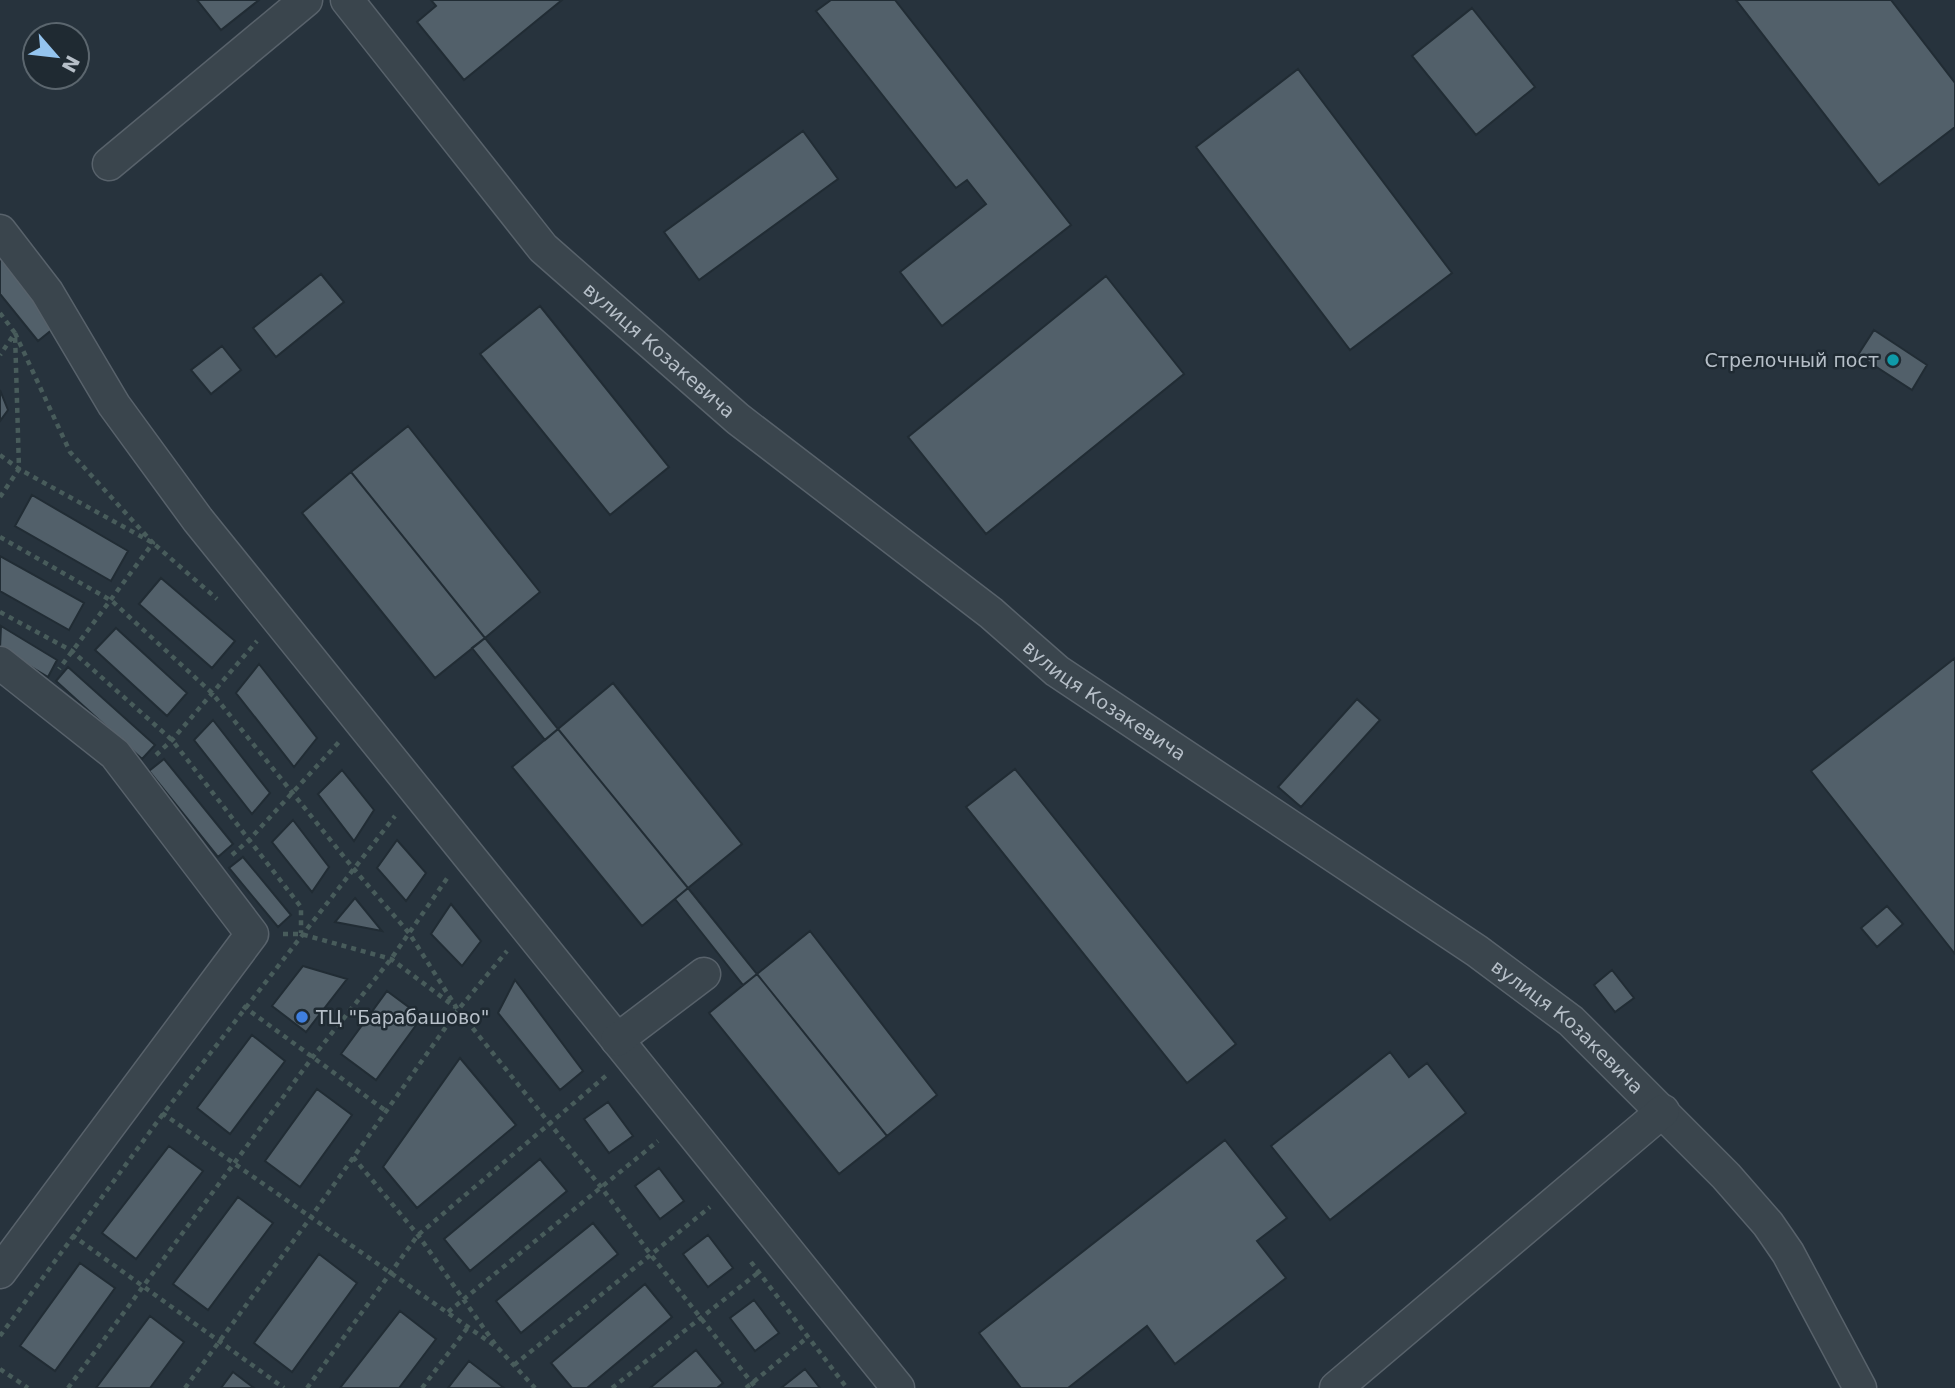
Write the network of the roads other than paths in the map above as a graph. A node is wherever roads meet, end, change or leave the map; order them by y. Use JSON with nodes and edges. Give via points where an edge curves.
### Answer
{"nodes":[{"id":1,"x":306,"y":0,"type":"edge"},
{"id":2,"x":347,"y":0,"type":"edge"},
{"id":3,"x":110,"y":164,"type":"dead end"},
{"id":4,"x":0,"y":231,"type":"edge"},
{"id":5,"x":0,"y":663,"type":"edge"},
{"id":6,"x":704,"y":974,"type":"dead end"},
{"id":7,"x":609,"y":1052,"type":"junction"},
{"id":8,"x":1663,"y":1111,"type":"junction"},
{"id":9,"x":0,"y":1272,"type":"edge"},
{"id":10,"x":898,"y":1388,"type":"edge"},
{"id":11,"x":1336,"y":1388,"type":"edge"},
{"id":12,"x":1860,"y":1388,"type":"edge"}],
"edges":[{"from":1,"to":3,"type":"street"},
{"from":2,"to":8,"type":"street","name":"вулиця Козакевича","via":[[542,248],[738,419],[991,613],[1057,671],[1477,951],[1571,1021]]},
{"from":4,"to":7,"type":"street","via":[[47,292],[114,404],[198,520]]},
{"from":5,"to":9,"type":"street","via":[[115,754],[252,934]]},
{"from":6,"to":7,"type":"street"},
{"from":7,"to":10,"type":"street"},
{"from":8,"to":11,"type":"street"},
{"from":8,"to":12,"type":"street","name":"вулиця Козакевича","via":[[1768,1224]]}]}
